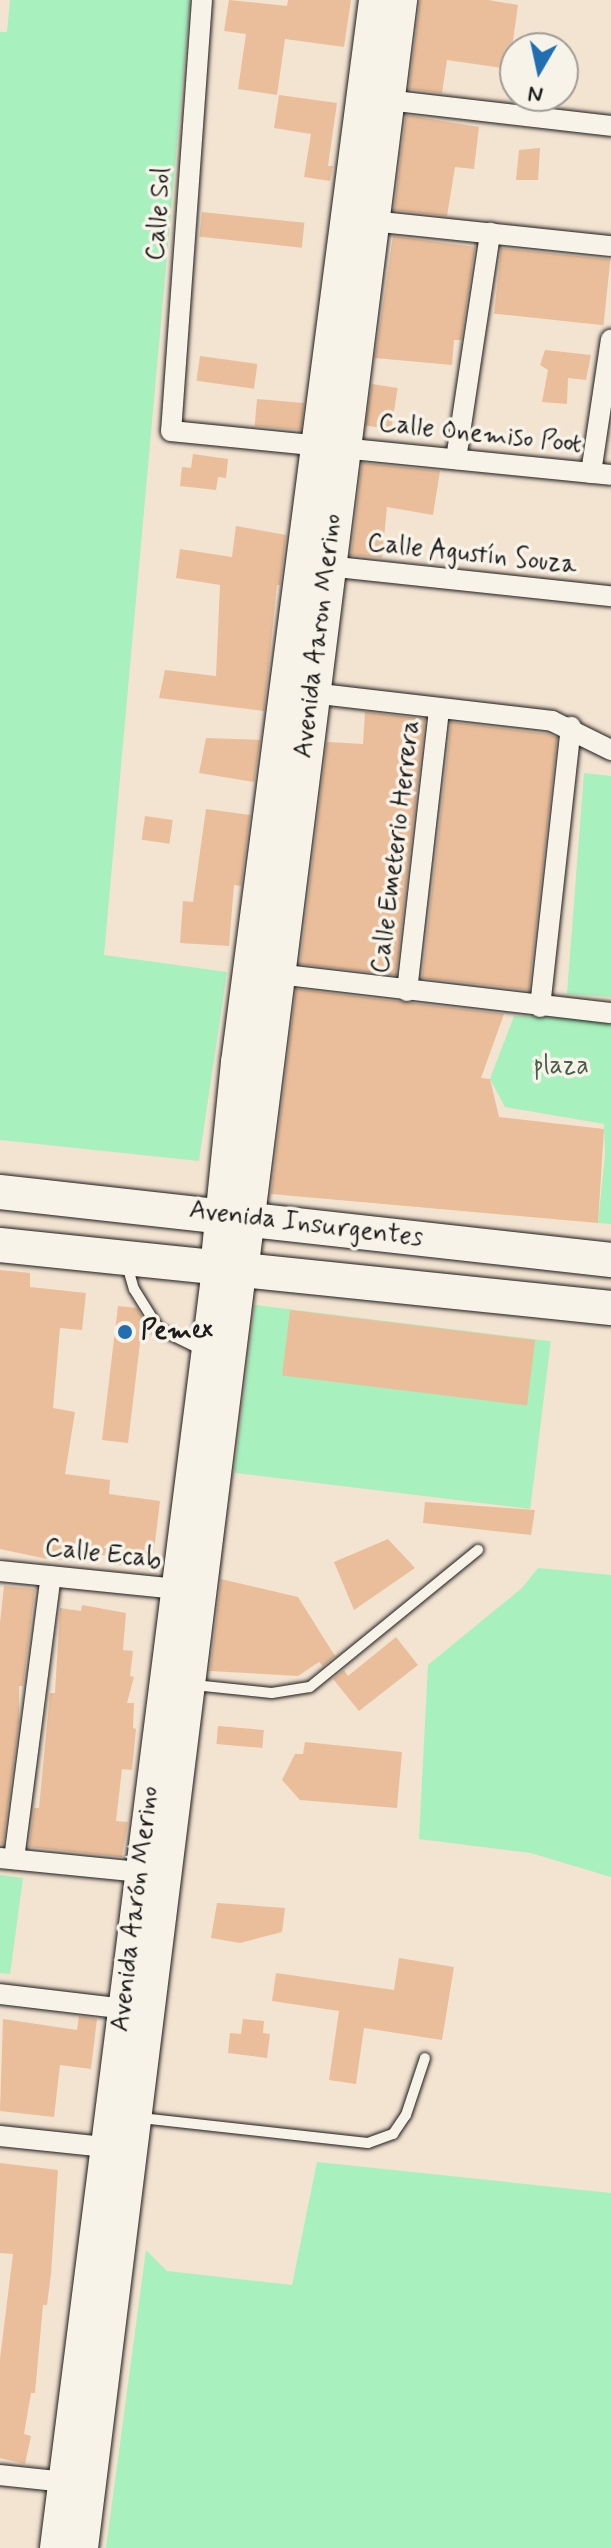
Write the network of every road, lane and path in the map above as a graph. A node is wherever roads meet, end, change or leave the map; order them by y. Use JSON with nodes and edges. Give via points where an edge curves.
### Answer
{"nodes":[{"id":1,"x":202,"y":0,"type":"edge"},
{"id":2,"x":376,"y":0,"type":"edge"},
{"id":3,"x":400,"y":0,"type":"edge"},
{"id":4,"x":387,"y":100,"type":"junction"},
{"id":5,"x":611,"y":126,"type":"edge"},
{"id":6,"x":372,"y":221,"type":"junction"},
{"id":7,"x":490,"y":233,"type":"junction"},
{"id":8,"x":611,"y":246,"type":"edge"},
{"id":9,"x":611,"y":341,"type":"edge"},
{"id":10,"x":171,"y":431,"type":"joint"},
{"id":11,"x":330,"y":447,"type":"junction"},
{"id":12,"x":456,"y":459,"type":"junction"},
{"id":13,"x":601,"y":474,"type":"edge"},
{"id":14,"x":328,"y":566,"type":"junction"},
{"id":15,"x":611,"y":596,"type":"edge"},
{"id":16,"x":299,"y":692,"type":"junction"},
{"id":17,"x":439,"y":709,"type":"junction"},
{"id":18,"x":571,"y":727,"type":"junction"},
{"id":19,"x":611,"y":750,"type":"edge"},
{"id":20,"x":263,"y":972,"type":"junction"},
{"id":21,"x":407,"y":991,"type":"junction"},
{"id":22,"x":540,"y":1007,"type":"junction"},
{"id":23,"x":611,"y":1013,"type":"edge"},
{"id":24,"x":8,"y":1193,"type":"edge"},
{"id":25,"x":67,"y":1199,"type":"junction"},
{"id":26,"x":234,"y":1216,"type":"junction"},
{"id":27,"x":2,"y":1246,"type":"edge"},
{"id":28,"x":64,"y":1253,"type":"junction"},
{"id":29,"x":125,"y":1259,"type":"junction"},
{"id":30,"x":611,"y":1260,"type":"edge"},
{"id":31,"x":229,"y":1271,"type":"junction"},
{"id":32,"x":611,"y":1308,"type":"edge"},
{"id":33,"x":207,"y":1353,"type":"junction"},
{"id":34,"x":478,"y":1550,"type":"dead end"},
{"id":35,"x":0,"y":1571,"type":"edge"},
{"id":36,"x":51,"y":1576,"type":"junction"},
{"id":37,"x":189,"y":1591,"type":"junction"},
{"id":38,"x":190,"y":1685,"type":"junction"},
{"id":39,"x":7,"y":1859,"type":"edge"},
{"id":40,"x":154,"y":1873,"type":"junction"},
{"id":41,"x":0,"y":1994,"type":"edge"},
{"id":42,"x":136,"y":2010,"type":"junction"},
{"id":43,"x":425,"y":2058,"type":"dead end"},
{"id":44,"x":136,"y":2118,"type":"junction"},
{"id":45,"x":0,"y":2136,"type":"edge"},
{"id":46,"x":119,"y":2148,"type":"junction"},
{"id":47,"x":0,"y":2475,"type":"edge"},
{"id":48,"x":77,"y":2484,"type":"junction"},
{"id":49,"x":55,"y":2548,"type":"edge"},
{"id":50,"x":83,"y":2548,"type":"edge"}],
"edges":[{"from":1,"to":10,"type":"street","name":"Calle Sol"},
{"from":2,"to":11,"type":"main road","name":"Avenida Aaron Merino"},
{"from":3,"to":4,"type":"main road","name":"Avenida Aaron Merino"},
{"from":4,"to":5,"type":"street"},
{"from":4,"to":6,"type":"main road","name":"Avenida Aaron Merino"},
{"from":6,"to":7,"type":"street"},
{"from":6,"to":11,"type":"main road","name":"Avenida Aaron Merino"},
{"from":7,"to":8,"type":"street"},
{"from":7,"to":12,"type":"street"},
{"from":9,"to":13,"type":"street"},
{"from":10,"to":11,"type":"street","name":"Calle Onemiso Poot"},
{"from":11,"to":12,"type":"street","name":"Calle Onemiso Poot"},
{"from":11,"to":14,"type":"main road","name":"Avenida Aaron Merino"},
{"from":11,"to":16,"type":"main road","name":"Avenida Aaron Merino"},
{"from":12,"to":13,"type":"street","name":"Calle Onemiso Poot"},
{"from":14,"to":15,"type":"street","name":"Calle Agustín Souza"},
{"from":14,"to":16,"type":"main road","name":"Avenida Aaron Merino"},
{"from":16,"to":17,"type":"street"},
{"from":16,"to":20,"type":"main road","name":"Avenida Aaron Merino"},
{"from":17,"to":18,"type":"street"},
{"from":17,"to":21,"type":"street","name":"Calle Emeterio Herrera"},
{"from":18,"to":19,"type":"street"},
{"from":18,"to":22,"type":"street"},
{"from":20,"to":21,"type":"street"},
{"from":20,"to":26,"type":"main road","name":"Avenida Aaron Merino"},
{"from":21,"to":22,"type":"street"},
{"from":22,"to":23,"type":"street"},
{"from":24,"to":25,"type":"main road","name":"Avenida Insurgentes"},
{"from":24,"to":27,"type":"main road","via":[[24,1222]]},
{"from":25,"to":26,"type":"main road","name":"Avenida Insurgentes"},
{"from":25,"to":28,"type":"main road","via":[[53,1225]]},
{"from":26,"to":30,"type":"main road","name":"Avenida Insurgentes"},
{"from":26,"to":31,"type":"main road","name":"Avenida Aaron Merino"},
{"from":27,"to":28,"type":"main road","name":"Avenida Insurgentes"},
{"from":28,"to":29,"type":"main road","name":"Avenida Insurgentes"},
{"from":29,"to":31,"type":"main road","name":"Avenida Insurgentes"},
{"from":29,"to":33,"type":"lane","via":[[134,1289],[159,1329]]},
{"from":31,"to":32,"type":"main road","name":"Avenida Insurgentes"},
{"from":31,"to":33,"type":"main road","name":"Avenida Aarón Merino"},
{"from":31,"to":37,"type":"main road","name":"Avenida Aarón Merino"},
{"from":33,"to":37,"type":"main road","name":"Avenida Aarón Merino"},
{"from":34,"to":38,"type":"lane","via":[[310,1687],[272,1693]]},
{"from":35,"to":36,"type":"street","name":"Calle Ecab"},
{"from":36,"to":37,"type":"street","name":"Calle Ecab"},
{"from":36,"to":39,"type":"street"},
{"from":37,"to":38,"type":"main road","name":"Avenida Aarón Merino"},
{"from":37,"to":40,"type":"main road","name":"Avenida Aarón Merino"},
{"from":38,"to":40,"type":"main road","name":"Avenida Aarón Merino"},
{"from":39,"to":40,"type":"street"},
{"from":40,"to":42,"type":"main road","name":"Avenida Aarón Merino"},
{"from":41,"to":42,"type":"street"},
{"from":42,"to":44,"type":"main road","name":"Avenida Aarón Merino"},
{"from":42,"to":46,"type":"main road","name":"Avenida Aarón Merino"},
{"from":43,"to":44,"type":"lane","via":[[393,2134],[368,2143]]},
{"from":44,"to":46,"type":"main road","name":"Avenida Aarón Merino"},
{"from":45,"to":46,"type":"street"},
{"from":46,"to":48,"type":"main road","name":"Avenida Aarón Merino"},
{"from":47,"to":48,"type":"street"},
{"from":48,"to":49,"type":"main road","name":"Avenida Aarón Merino"},
{"from":48,"to":50,"type":"main road","name":"Avenida Aarón Merino"}]}
